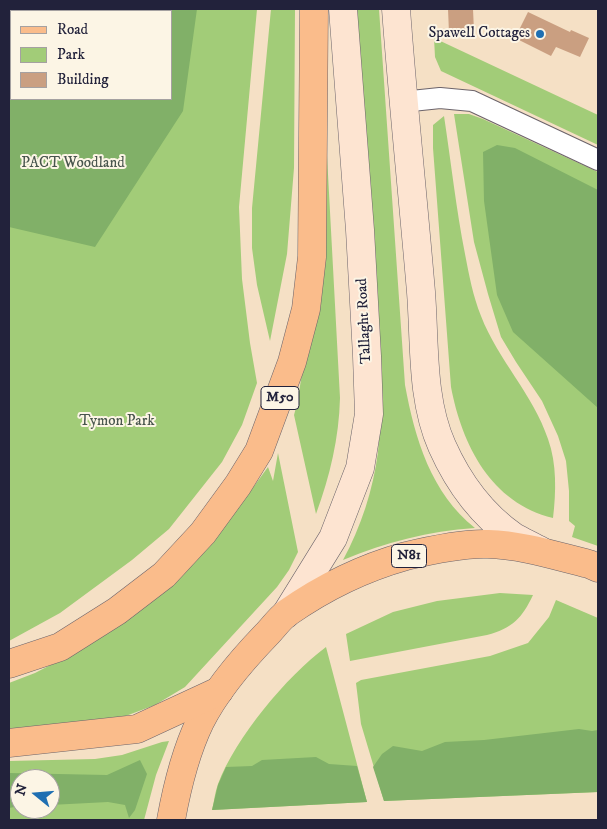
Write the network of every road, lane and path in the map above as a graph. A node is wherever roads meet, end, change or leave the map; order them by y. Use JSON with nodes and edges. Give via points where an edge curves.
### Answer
{"nodes":[{"id":1,"x":314,"y":9,"type":"edge"},
{"id":2,"x":342,"y":9,"type":"edge"},
{"id":3,"x":396,"y":9,"type":"edge"},
{"id":4,"x":402,"y":102,"type":"junction"},
{"id":5,"x":598,"y":160,"type":"edge"},
{"id":6,"x":545,"y":553,"type":"junction"},
{"id":7,"x":598,"y":568,"type":"edge"},
{"id":8,"x":286,"y":614,"type":"junction"},
{"id":9,"x":9,"y":664,"type":"edge"},
{"id":10,"x":219,"y":691,"type":"junction"},
{"id":11,"x":9,"y":743,"type":"edge"},
{"id":12,"x":171,"y":820,"type":"edge"}],
"edges":[{"from":1,"to":9,"type":"main road","number":"M50","via":[[312,257],[306,309],[292,362],[259,451],[202,533],[164,575],[117,612],[60,647]]},
{"from":2,"to":8,"type":"main road","name":"Tallaght Road","via":[[360,230],[369,414],[360,468],[333,538]]},
{"from":3,"to":4,"type":"main road"},
{"from":4,"to":5,"type":"street","via":[[440,98],[472,100]]},
{"from":4,"to":6,"type":"main road","via":[[427,385],[434,421],[442,446],[475,502],[515,537]]},
{"from":6,"to":7,"type":"main road","number":"N81"},
{"from":6,"to":8,"type":"main road","number":"N81","via":[[486,544],[434,549],[382,563],[337,582]]},
{"from":8,"to":10,"type":"main road","number":"N81","via":[[237,666]]},
{"from":10,"to":11,"type":"main road","via":[[137,729]]},
{"from":10,"to":12,"type":"main road","number":"N81","via":[[200,722],[187,754]]}]}
